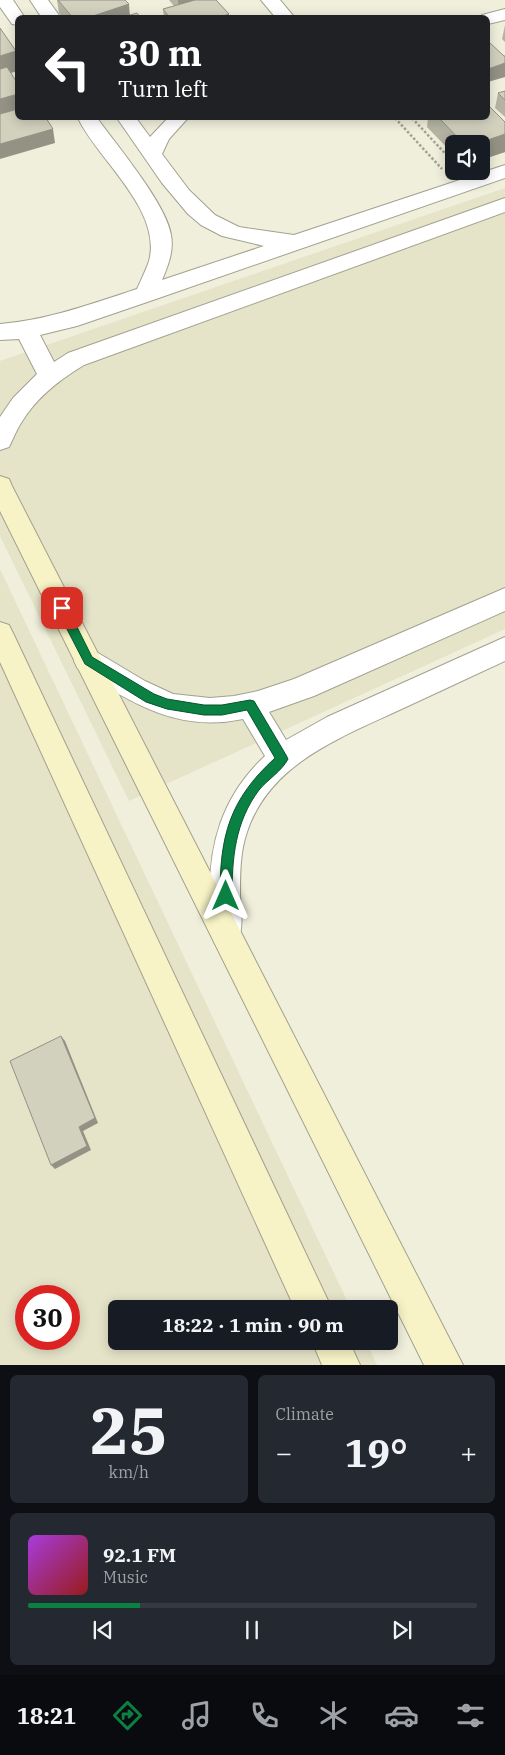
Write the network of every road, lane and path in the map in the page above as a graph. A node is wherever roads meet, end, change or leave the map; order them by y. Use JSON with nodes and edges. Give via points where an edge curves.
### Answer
{"nodes":[{"id":1,"x":4,"y":0,"type":"edge"},
{"id":2,"x":39,"y":0,"type":"edge"},
{"id":3,"x":270,"y":0,"type":"edge"},
{"id":4,"x":505,"y":14,"type":"edge"},
{"id":5,"x":50,"y":15,"type":"edge"},
{"id":6,"x":283,"y":15,"type":"edge"},
{"id":7,"x":15,"y":16,"type":"edge"},
{"id":8,"x":490,"y":18,"type":"edge"},
{"id":9,"x":88,"y":120,"type":"edge"},
{"id":10,"x":127,"y":120,"type":"edge"},
{"id":11,"x":177,"y":120,"type":"edge"},
{"id":12,"x":397,"y":120,"type":"edge"},
{"id":13,"x":414,"y":120,"type":"edge"},
{"id":14,"x":445,"y":153,"type":"edge"},
{"id":15,"x":152,"y":154,"type":"junction"},
{"id":16,"x":505,"y":171,"type":"edge"},
{"id":17,"x":459,"y":187,"type":"junction"},
{"id":18,"x":505,"y":205,"type":"edge"},
{"id":19,"x":177,"y":218,"type":"junction"},
{"id":20,"x":296,"y":242,"type":"junction"},
{"id":21,"x":145,"y":295,"type":"junction"},
{"id":22,"x":26,"y":330,"type":"junction"},
{"id":23,"x":0,"y":332,"type":"edge"},
{"id":24,"x":50,"y":376,"type":"junction"},
{"id":25,"x":0,"y":441,"type":"edge"},
{"id":26,"x":0,"y":486,"type":"edge"},
{"id":27,"x":505,"y":599,"type":"edge"},
{"id":28,"x":0,"y":634,"type":"edge"},
{"id":29,"x":505,"y":648,"type":"edge"},
{"id":30,"x":88,"y":661,"type":"junction"},
{"id":31,"x":250,"y":705,"type":"junction"},
{"id":32,"x":282,"y":759,"type":"junction"},
{"id":33,"x":226,"y":933,"type":"junction"},
{"id":34,"x":310,"y":1300,"type":"edge"},
{"id":35,"x":334,"y":1350,"type":"edge"},
{"id":36,"x":341,"y":1365,"type":"edge"},
{"id":37,"x":444,"y":1365,"type":"edge"}],
"edges":[{"from":1,"to":7,"type":"street"},
{"from":2,"to":5,"type":"street"},
{"from":3,"to":6,"type":"street"},
{"from":4,"to":8,"type":"street"},
{"from":9,"to":19,"type":"street","via":[[147,203]]},
{"from":10,"to":15,"type":"street"},
{"from":11,"to":15,"type":"street","via":[[160,136]]},
{"from":12,"to":17,"type":"path"},
{"from":13,"to":14,"type":"path"},
{"from":15,"to":19,"type":"street"},
{"from":16,"to":17,"type":"street"},
{"from":17,"to":20,"type":"street"},
{"from":18,"to":24,"type":"street","via":[[91,352]]},
{"from":19,"to":20,"type":"street","via":[[207,220],[235,233]]},
{"from":19,"to":21,"type":"street","via":[[161,236],[160,260]]},
{"from":20,"to":21,"type":"street"},
{"from":21,"to":22,"type":"street"},
{"from":22,"to":23,"type":"street"},
{"from":22,"to":24,"type":"street"},
{"from":24,"to":25,"type":"street","via":[[21,403]]},
{"from":26,"to":30,"type":"main road"},
{"from":27,"to":31,"type":"street","via":[[300,688]]},
{"from":28,"to":34,"type":"main road"},
{"from":29,"to":32,"type":"street","via":[[330,729]]},
{"from":30,"to":31,"type":"street","via":[[150,698],[167,704],[204,710]]},
{"from":30,"to":33,"type":"main road"},
{"from":31,"to":32,"type":"street"},
{"from":32,"to":33,"type":"street","via":[[250,793],[230,836],[226,860]]},
{"from":33,"to":37,"type":"main road"},
{"from":35,"to":36,"type":"main road"}]}
